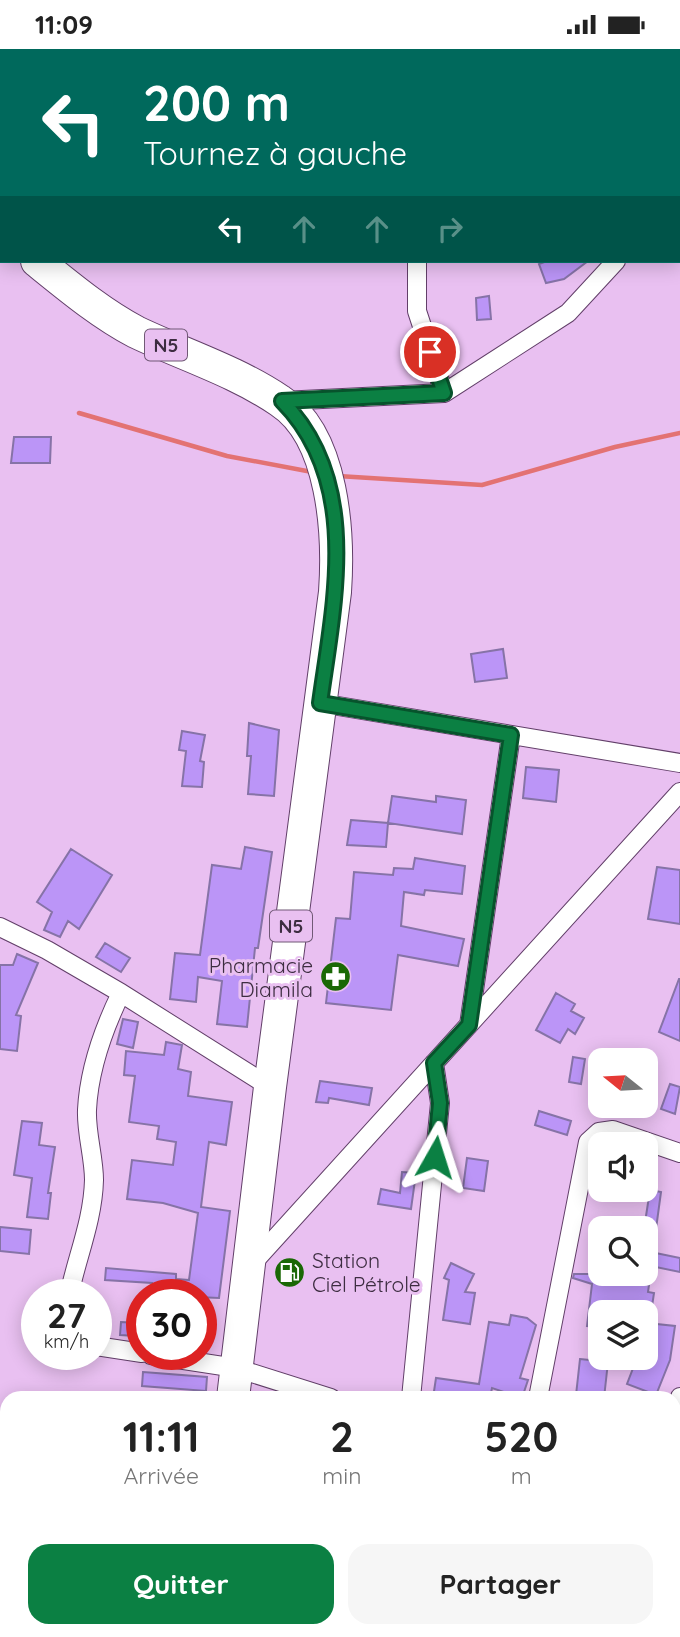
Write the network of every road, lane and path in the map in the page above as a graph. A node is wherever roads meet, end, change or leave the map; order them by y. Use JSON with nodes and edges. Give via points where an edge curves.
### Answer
{"nodes":[{"id":1,"x":40,"y":263,"type":"edge"},
{"id":2,"x":417,"y":263,"type":"edge"},
{"id":3,"x":614,"y":263,"type":"edge"},
{"id":4,"x":444,"y":393,"type":"junction"},
{"id":5,"x":291,"y":410,"type":"junction"},
{"id":6,"x":320,"y":703,"type":"junction"},
{"id":7,"x":511,"y":735,"type":"junction"},
{"id":8,"x":680,"y":763,"type":"edge"},
{"id":9,"x":680,"y":792,"type":"edge"},
{"id":10,"x":0,"y":927,"type":"edge"},
{"id":11,"x":121,"y":993,"type":"junction"},
{"id":12,"x":469,"y":1025,"type":"junction"},
{"id":13,"x":434,"y":1063,"type":"junction"},
{"id":14,"x":270,"y":1087,"type":"junction"},
{"id":15,"x":680,"y":1153,"type":"edge"},
{"id":16,"x":249,"y":1267,"type":"junction"},
{"id":17,"x":74,"y":1279,"type":"edge"},
{"id":18,"x":196,"y":1370,"type":"edge"},
{"id":19,"x":235,"y":1383,"type":"edge"},
{"id":20,"x":286,"y":1391,"type":"edge"},
{"id":21,"x":412,"y":1391,"type":"edge"},
{"id":22,"x":539,"y":1391,"type":"edge"}],
"edges":[{"from":1,"to":5,"type":"highway","number":"N5","via":[[134,331],[229,373]]},
{"from":2,"to":4,"type":"street","via":[[417,311]]},
{"from":3,"to":4,"type":"street","via":[[568,313]]},
{"from":4,"to":5,"type":"street"},
{"from":5,"to":6,"type":"highway","number":"N5","via":[[320,456],[338,543]]},
{"from":6,"to":7,"type":"street"},
{"from":6,"to":14,"type":"highway","number":"N5"},
{"from":7,"to":8,"type":"street"},
{"from":7,"to":12,"type":"street"},
{"from":9,"to":12,"type":"street"},
{"from":10,"to":11,"type":"street"},
{"from":11,"to":14,"type":"street"},
{"from":11,"to":17,"type":"street","via":[[95,1057],[87,1111],[93,1180],[88,1228]]},
{"from":12,"to":13,"type":"street"},
{"from":13,"to":16,"type":"street"},
{"from":13,"to":21,"type":"street","via":[[440,1103]]},
{"from":14,"to":16,"type":"highway","number":"N5"},
{"from":15,"to":22,"type":"street","via":[[613,1130],[598,1132],[588,1142]]},
{"from":16,"to":19,"type":"highway","number":"N5"},
{"from":18,"to":19,"type":"street"},
{"from":19,"to":20,"type":"street"}]}
